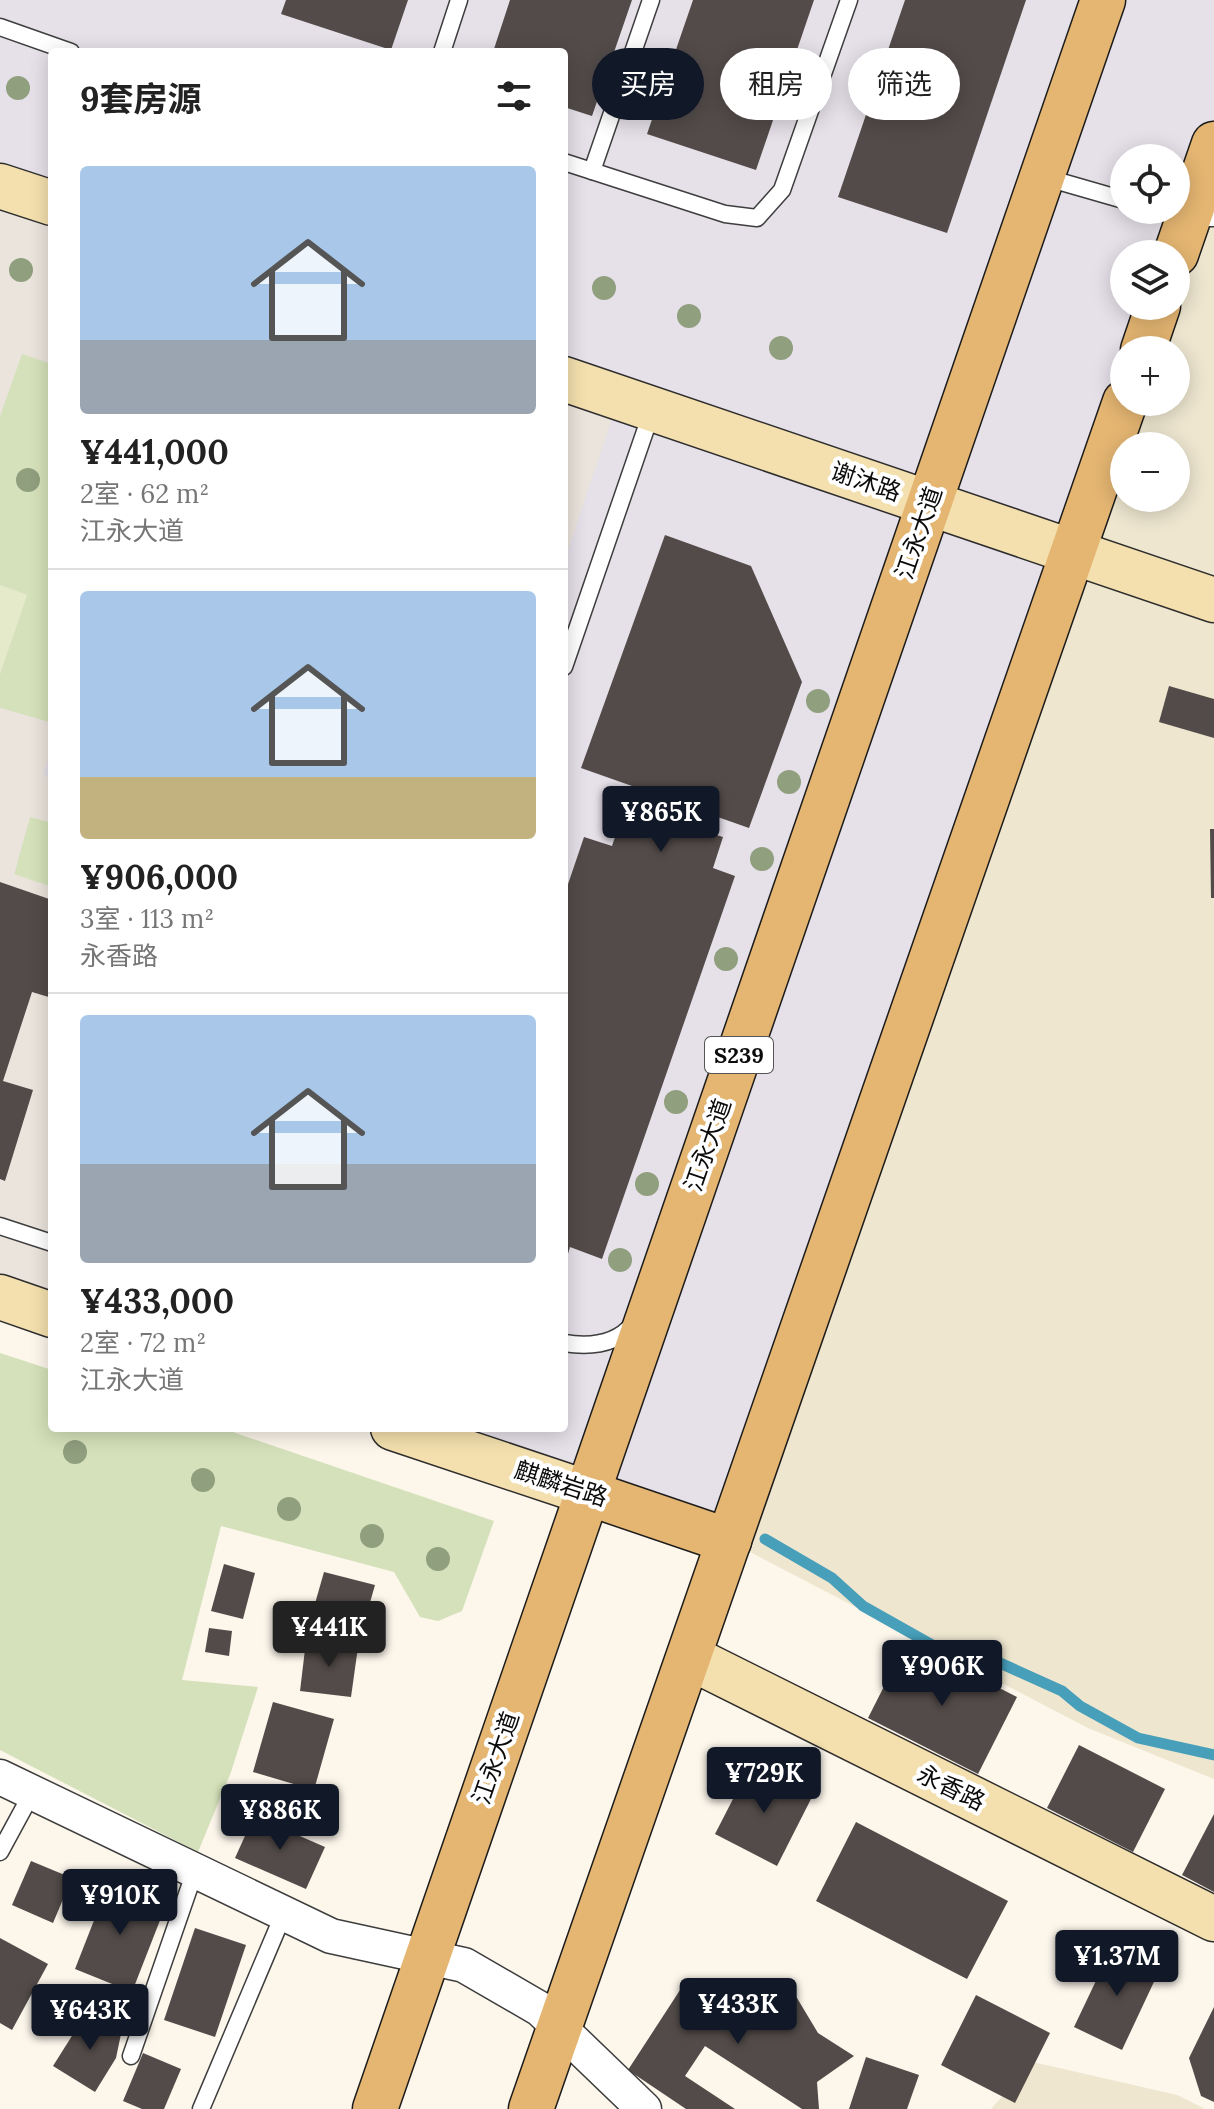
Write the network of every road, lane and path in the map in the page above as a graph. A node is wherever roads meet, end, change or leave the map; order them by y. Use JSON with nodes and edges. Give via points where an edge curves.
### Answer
{"nodes":[{"id":1,"x":459,"y":0,"type":"edge"},
{"id":2,"x":651,"y":0,"type":"edge"},
{"id":3,"x":849,"y":0,"type":"edge"},
{"id":4,"x":1103,"y":0,"type":"edge"},
{"id":5,"x":0,"y":27,"type":"edge"},
{"id":6,"x":60,"y":48,"type":"edge"},
{"id":7,"x":443,"y":48,"type":"edge"},
{"id":8,"x":1214,"y":144,"type":"edge"},
{"id":9,"x":568,"y":163,"type":"edge"},
{"id":10,"x":592,"y":171,"type":"junction"},
{"id":11,"x":1042,"y":177,"type":"junction"},
{"id":12,"x":0,"y":186,"type":"edge"},
{"id":13,"x":1110,"y":196,"type":"edge"},
{"id":14,"x":48,"y":202,"type":"edge"},
{"id":15,"x":1185,"y":225,"type":"edge"},
{"id":16,"x":568,"y":380,"type":"edge"},
{"id":17,"x":652,"y":409,"type":"junction"},
{"id":18,"x":1120,"y":416,"type":"edge"},
{"id":19,"x":929,"y":504,"type":"junction"},
{"id":20,"x":1073,"y":553,"type":"junction"},
{"id":21,"x":1214,"y":600,"type":"edge"},
{"id":22,"x":568,"y":655,"type":"edge"},
{"id":23,"x":0,"y":1226,"type":"edge"},
{"id":24,"x":48,"y":1242,"type":"edge"},
{"id":25,"x":662,"y":1279,"type":"junction"},
{"id":26,"x":0,"y":1297,"type":"edge"},
{"id":27,"x":48,"y":1314,"type":"edge"},
{"id":28,"x":568,"y":1343,"type":"edge"},
{"id":29,"x":405,"y":1432,"type":"edge"},
{"id":30,"x":588,"y":1493,"type":"junction"},
{"id":31,"x":729,"y":1541,"type":"junction"},
{"id":32,"x":689,"y":1657,"type":"junction"},
{"id":33,"x":0,"y":1777,"type":"edge"},
{"id":34,"x":32,"y":1793,"type":"junction"},
{"id":35,"x":0,"y":1852,"type":"edge"},
{"id":36,"x":195,"y":1871,"type":"junction"},
{"id":37,"x":284,"y":1913,"type":"junction"},
{"id":38,"x":1214,"y":1919,"type":"edge"},
{"id":39,"x":427,"y":1957,"type":"junction"},
{"id":40,"x":559,"y":2029,"type":"junction"},
{"id":41,"x":131,"y":2056,"type":"dead end"},
{"id":42,"x":201,"y":2109,"type":"edge"},
{"id":43,"x":375,"y":2109,"type":"edge"},
{"id":44,"x":531,"y":2109,"type":"edge"},
{"id":45,"x":644,"y":2109,"type":"edge"}],
"edges":[{"from":1,"to":7,"type":"lane"},
{"from":2,"to":10,"type":"lane"},
{"from":3,"to":10,"type":"lane","via":[[782,190],[757,218],[725,214]]},
{"from":4,"to":11,"type":"main road","name":"江永大道","number":"S239"},
{"from":5,"to":6,"type":"lane"},
{"from":8,"to":15,"type":"main road"},
{"from":9,"to":10,"type":"lane"},
{"from":11,"to":13,"type":"lane"},
{"from":11,"to":19,"type":"main road","name":"江永大道","number":"S239"},
{"from":12,"to":14,"type":"main road"},
{"from":16,"to":17,"type":"main road","name":"谢沐路"},
{"from":17,"to":19,"type":"main road","name":"谢沐路"},
{"from":17,"to":22,"type":"lane"},
{"from":18,"to":20,"type":"main road"},
{"from":19,"to":20,"type":"main road","name":"谢沐路"},
{"from":19,"to":25,"type":"main road","name":"江永大道","number":"S239"},
{"from":20,"to":21,"type":"main road","name":"谢沐路"},
{"from":20,"to":31,"type":"main road"},
{"from":23,"to":24,"type":"lane"},
{"from":25,"to":28,"type":"lane","via":[[629,1330],[605,1343]]},
{"from":25,"to":30,"type":"main road","name":"江永大道","number":"S239"},
{"from":26,"to":27,"type":"main road"},
{"from":29,"to":30,"type":"main road","name":"麒麟岩路"},
{"from":30,"to":31,"type":"main road","name":"麒麟岩路"},
{"from":30,"to":39,"type":"main road","name":"江永大道","number":"S239"},
{"from":31,"to":32,"type":"main road"},
{"from":32,"to":38,"type":"main road","name":"永香路"},
{"from":32,"to":40,"type":"main road"},
{"from":33,"to":34,"type":"street"},
{"from":34,"to":35,"type":"lane"},
{"from":34,"to":36,"type":"street"},
{"from":36,"to":37,"type":"street"},
{"from":36,"to":41,"type":"lane"},
{"from":37,"to":39,"type":"street","via":[[331,1936]]},
{"from":37,"to":42,"type":"lane"},
{"from":39,"to":40,"type":"street","via":[[464,1965],[540,2009]]},
{"from":39,"to":43,"type":"main road","name":"江永大道","number":"S239"},
{"from":40,"to":44,"type":"main road"},
{"from":40,"to":45,"type":"street"}]}
